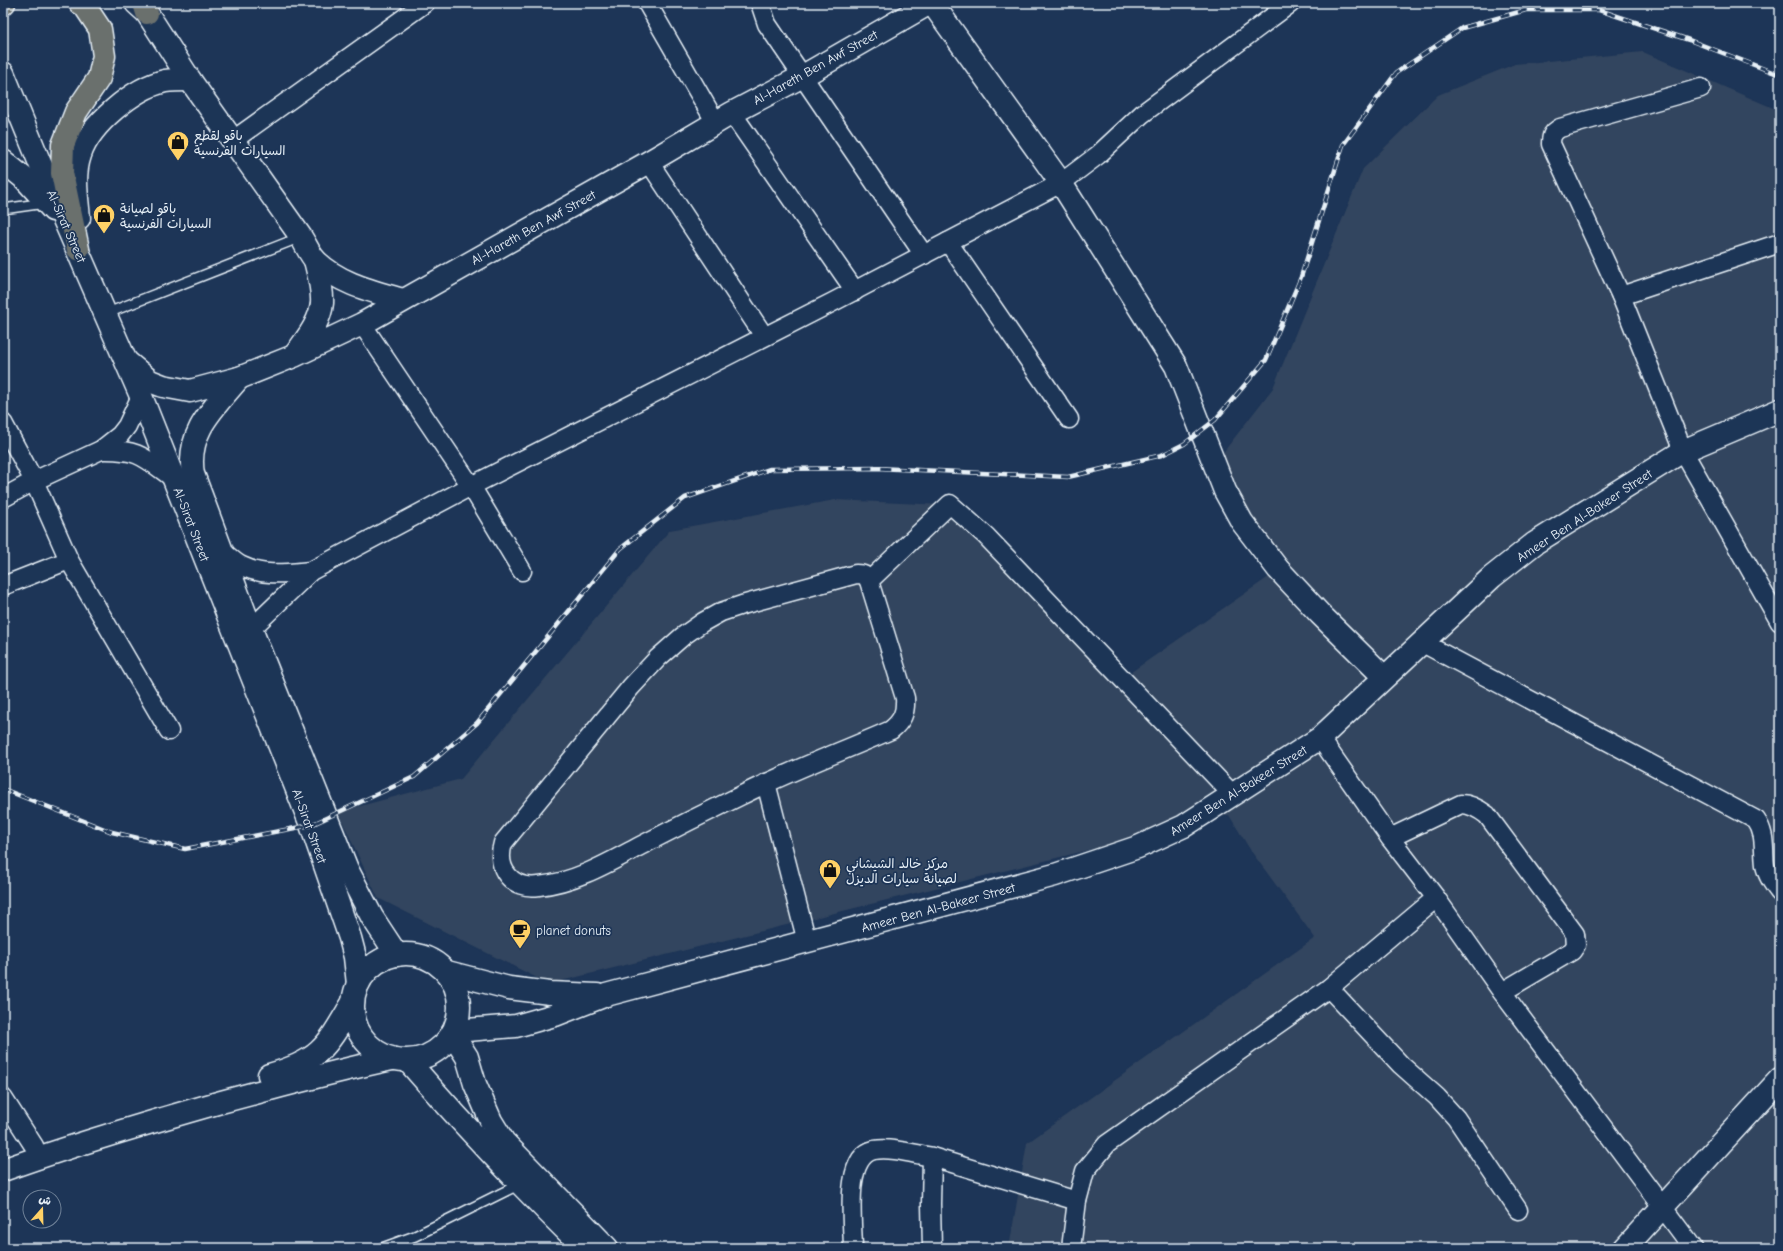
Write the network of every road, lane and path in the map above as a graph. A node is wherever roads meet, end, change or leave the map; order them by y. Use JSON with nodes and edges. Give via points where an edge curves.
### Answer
{"nodes":[{"id":1,"x":80,"y":3,"type":"edge"},
{"id":2,"x":425,"y":3,"type":"edge"},
{"id":3,"x":647,"y":3,"type":"edge"},
{"id":4,"x":760,"y":3,"type":"edge"},
{"id":5,"x":931,"y":3,"type":"edge"},
{"id":6,"x":1291,"y":3,"type":"edge"},
{"id":7,"x":143,"y":6,"type":"edge"},
{"id":8,"x":3,"y":73,"type":"edge"},
{"id":9,"x":803,"y":76,"type":"junction"},
{"id":10,"x":190,"y":80,"type":"junction"},
{"id":11,"x":1701,"y":88,"type":"dead end"},
{"id":12,"x":724,"y":118,"type":"junction"},
{"id":13,"x":232,"y":141,"type":"junction"},
{"id":14,"x":3,"y":161,"type":"edge"},
{"id":15,"x":649,"y":162,"type":"junction"},
{"id":16,"x":1061,"y":183,"type":"junction"},
{"id":17,"x":46,"y":203,"type":"junction"},
{"id":18,"x":3,"y":209,"type":"edge"},
{"id":19,"x":66,"y":224,"type":"junction"},
{"id":20,"x":301,"y":237,"type":"junction"},
{"id":21,"x":948,"y":242,"type":"junction"},
{"id":22,"x":1780,"y":243,"type":"edge"},
{"id":23,"x":78,"y":249,"type":"junction"},
{"id":24,"x":924,"y":255,"type":"junction"},
{"id":25,"x":315,"y":260,"type":"junction"},
{"id":26,"x":86,"y":269,"type":"junction"},
{"id":27,"x":855,"y":291,"type":"junction"},
{"id":28,"x":1621,"y":296,"type":"junction"},
{"id":29,"x":403,"y":300,"type":"junction"},
{"id":30,"x":105,"y":314,"type":"junction"},
{"id":31,"x":362,"y":324,"type":"junction"},
{"id":32,"x":764,"y":336,"type":"junction"},
{"id":33,"x":294,"y":356,"type":"junction"},
{"id":34,"x":125,"y":360,"type":"junction"},
{"id":35,"x":239,"y":378,"type":"junction"},
{"id":36,"x":141,"y":396,"type":"junction"},
{"id":37,"x":1780,"y":410,"type":"edge"},
{"id":38,"x":1069,"y":419,"type":"dead end"},
{"id":39,"x":3,"y":423,"type":"edge"},
{"id":40,"x":101,"y":450,"type":"junction"},
{"id":41,"x":1683,"y":451,"type":"junction"},
{"id":42,"x":174,"y":479,"type":"junction"},
{"id":43,"x":34,"y":481,"type":"junction"},
{"id":44,"x":471,"y":486,"type":"junction"},
{"id":45,"x":3,"y":498,"type":"edge"},
{"id":46,"x":222,"y":551,"type":"junction"},
{"id":47,"x":69,"y":560,"type":"junction"},
{"id":48,"x":522,"y":570,"type":"dead end"},
{"id":49,"x":311,"y":571,"type":"junction"},
{"id":50,"x":869,"y":581,"type":"junction"},
{"id":51,"x":3,"y":586,"type":"edge"},
{"id":52,"x":1780,"y":622,"type":"edge"},
{"id":53,"x":251,"y":629,"type":"junction"},
{"id":54,"x":1421,"y":642,"type":"junction"},
{"id":55,"x":1384,"y":677,"type":"junction"},
{"id":56,"x":169,"y":731,"type":"dead end"},
{"id":57,"x":1320,"y":738,"type":"junction"},
{"id":58,"x":766,"y":783,"type":"junction"},
{"id":59,"x":1233,"y":795,"type":"junction"},
{"id":60,"x":1390,"y":838,"type":"junction"},
{"id":61,"x":1780,"y":893,"type":"edge"},
{"id":62,"x":1436,"y":898,"type":"junction"},
{"id":63,"x":807,"y":942,"type":"junction"},
{"id":64,"x":397,"y":955,"type":"junction"},
{"id":65,"x":447,"y":972,"type":"junction"},
{"id":66,"x":1330,"y":988,"type":"junction"},
{"id":67,"x":1502,"y":992,"type":"junction"},
{"id":68,"x":356,"y":993,"type":"junction"},
{"id":69,"x":606,"y":995,"type":"junction"},
{"id":70,"x":453,"y":1034,"type":"junction"},
{"id":71,"x":400,"y":1060,"type":"junction"},
{"id":72,"x":1780,"y":1079,"type":"edge"},
{"id":73,"x":3,"y":1098,"type":"edge"},
{"id":74,"x":36,"y":1152,"type":"junction"},
{"id":75,"x":932,"y":1157,"type":"junction"},
{"id":76,"x":3,"y":1169,"type":"edge"},
{"id":77,"x":520,"y":1184,"type":"junction"},
{"id":78,"x":1077,"y":1201,"type":"junction"},
{"id":79,"x":1662,"y":1207,"type":"junction"},
{"id":80,"x":1518,"y":1210,"type":"dead end"},
{"id":81,"x":382,"y":1248,"type":"edge"},
{"id":82,"x":584,"y":1248,"type":"edge"},
{"id":83,"x":607,"y":1248,"type":"edge"},
{"id":84,"x":853,"y":1248,"type":"edge"},
{"id":85,"x":932,"y":1248,"type":"edge"},
{"id":86,"x":1071,"y":1248,"type":"edge"},
{"id":87,"x":1625,"y":1248,"type":"edge"},
{"id":88,"x":1693,"y":1248,"type":"edge"}],
"edges":[{"from":1,"to":23,"type":"highway","via":[[100,29],[104,56],[99,78],[76,112],[63,145],[62,173]]},
{"from":2,"to":13,"type":"street"},
{"from":3,"to":12,"type":"street"},
{"from":4,"to":9,"type":"street","via":[[766,24]]},
{"from":5,"to":9,"type":"street","name":"Al-Hareth Ben Awf Street"},
{"from":5,"to":16,"type":"street"},
{"from":6,"to":16,"type":"street","via":[[1142,114],[1098,155]]},
{"from":7,"to":10,"type":"street"},
{"from":8,"to":19,"type":"street","name":"Al-Sirat Street"},
{"from":9,"to":12,"type":"street","name":"Al-Hareth Ben Awf Street"},
{"from":9,"to":24,"type":"street"},
{"from":10,"to":13,"type":"street"},
{"from":10,"to":26,"type":"street","via":[[167,81],[142,90],[111,113],[88,136],[80,153],[76,178]]},
{"from":11,"to":28,"type":"street","via":[[1560,128],[1554,131],[1551,137],[1551,144]]},
{"from":12,"to":15,"type":"street","name":"Al-Hareth Ben Awf Street"},
{"from":12,"to":27,"type":"street"},
{"from":13,"to":20,"type":"street"},
{"from":14,"to":17,"type":"street","via":[[25,179]]},
{"from":15,"to":29,"type":"street","name":"Al-Hareth Ben Awf Street"},
{"from":15,"to":32,"type":"street"},
{"from":16,"to":21,"type":"street"},
{"from":16,"to":55,"type":"street","via":[[1176,366],[1224,491],[1242,522],[1278,569]]},
{"from":17,"to":18,"type":"lane"},
{"from":17,"to":19,"type":"street"},
{"from":19,"to":23,"type":"street","name":"Al-Sirat Street"},
{"from":20,"to":25,"type":"street"},
{"from":20,"to":30,"type":"lane"},
{"from":21,"to":24,"type":"street"},
{"from":21,"to":38,"type":"street"},
{"from":22,"to":28,"type":"street"},
{"from":23,"to":26,"type":"street","name":"Al-Sirat Street"},
{"from":24,"to":27,"type":"street"},
{"from":25,"to":29,"type":"street","via":[[349,283]]},
{"from":25,"to":33,"type":"street","via":[[321,292],[321,309],[318,320]]},
{"from":26,"to":30,"type":"street","name":"Al-Sirat Street"},
{"from":27,"to":32,"type":"street"},
{"from":28,"to":41,"type":"street"},
{"from":29,"to":31,"type":"street","name":"Al-Hareth Ben Awf Street"},
{"from":30,"to":34,"type":"street","name":"Al-Sirat Street"},
{"from":31,"to":33,"type":"street","name":"Al-Hareth Ben Awf Street"},
{"from":31,"to":44,"type":"street"},
{"from":32,"to":44,"type":"street"},
{"from":33,"to":35,"type":"street","name":"Al-Hareth Ben Awf Street"},
{"from":34,"to":35,"type":"street","name":"Al-Hareth Ben Awf Street","via":[[150,381],[176,390],[190,391]]},
{"from":34,"to":36,"type":"street","name":"Al-Sirat Street"},
{"from":35,"to":46,"type":"street","name":"Al-Sirat Street","via":[[207,416],[192,447],[193,474]]},
{"from":36,"to":40,"type":"street","via":[[127,426]]},
{"from":36,"to":42,"type":"street","name":"Al-Sirat Street"},
{"from":37,"to":41,"type":"street","name":"Ameer Ben Al-Bakeer Street"},
{"from":39,"to":43,"type":"street"},
{"from":40,"to":42,"type":"street","via":[[122,450],[143,456]]},
{"from":40,"to":43,"type":"street"},
{"from":41,"to":52,"type":"street"},
{"from":41,"to":54,"type":"street","name":"Ameer Ben Al-Bakeer Street","via":[[1535,543],[1492,577]]},
{"from":42,"to":68,"type":"street","name":"Al-Sirat Street","via":[[312,825],[355,957]]},
{"from":43,"to":45,"type":"street"},
{"from":43,"to":47,"type":"street"},
{"from":44,"to":48,"type":"street"},
{"from":44,"to":49,"type":"street"},
{"from":46,"to":49,"type":"street","via":[[241,566],[254,571],[270,574]]},
{"from":46,"to":53,"type":"street","name":"Al-Sirat Street"},
{"from":47,"to":51,"type":"street"},
{"from":47,"to":56,"type":"street"},
{"from":49,"to":53,"type":"street"},
{"from":50,"to":58,"type":"street","via":[[905,698],[904,715],[891,730]]},
{"from":50,"to":58,"type":"street","via":[[866,576],[856,574],[742,605],[703,622],[678,640],[631,687],[514,828],[503,843],[499,854],[501,866],[510,880],[524,885],[537,887],[557,883],[588,873]]},
{"from":50,"to":59,"type":"street","via":[[950,504],[986,536]]},
{"from":53,"to":64,"type":"street","name":"Al-Sirat Street","via":[[347,869],[372,917]]},
{"from":54,"to":55,"type":"street","name":"Ameer Ben Al-Bakeer Street"},
{"from":54,"to":61,"type":"street","via":[[1756,820],[1764,835],[1765,866],[1769,878]]},
{"from":55,"to":57,"type":"street","name":"Ameer Ben Al-Bakeer Street"},
{"from":57,"to":59,"type":"street","name":"Ameer Ben Al-Bakeer Street"},
{"from":57,"to":60,"type":"street"},
{"from":58,"to":63,"type":"street"},
{"from":59,"to":63,"type":"street","name":"Ameer Ben Al-Bakeer Street","via":[[1184,826],[1138,847],[1056,875]]},
{"from":60,"to":62,"type":"street"},
{"from":60,"to":67,"type":"street","via":[[1461,804],[1479,810],[1487,815],[1575,934],[1576,945],[1572,951]]},
{"from":62,"to":66,"type":"street"},
{"from":62,"to":67,"type":"street"},
{"from":63,"to":69,"type":"street","name":"Ameer Ben Al-Bakeer Street"},
{"from":64,"to":65,"type":"street","via":[[415,955],[432,961]]},
{"from":64,"to":68,"type":"street","via":[[381,960],[368,970]]},
{"from":65,"to":69,"type":"street","name":"Ameer Ben Al-Bakeer Street","via":[[509,988],[550,993]]},
{"from":65,"to":70,"type":"street","via":[[456,988],[460,1005]]},
{"from":66,"to":78,"type":"street","via":[[1107,1144],[1085,1171]]},
{"from":66,"to":80,"type":"street","via":[[1401,1065],[1456,1118]]},
{"from":67,"to":79,"type":"street"},
{"from":68,"to":71,"type":"street","via":[[354,1020],[362,1038],[375,1051]]},
{"from":68,"to":74,"type":"street","via":[[330,1040],[308,1061],[283,1071],[99,1123]]},
{"from":69,"to":70,"type":"street","name":"Ameer Ben Al-Bakeer Street","via":[[555,1015],[516,1026]]},
{"from":70,"to":71,"type":"street","via":[[440,1049],[430,1055]]},
{"from":70,"to":83,"type":"street","via":[[467,1057],[488,1115],[504,1142]]},
{"from":71,"to":74,"type":"street","via":[[341,1070]]},
{"from":71,"to":77,"type":"street"},
{"from":72,"to":79,"type":"street"},
{"from":73,"to":74,"type":"street"},
{"from":74,"to":76,"type":"street"},
{"from":75,"to":78,"type":"street"},
{"from":75,"to":84,"type":"street","via":[[889,1150],[874,1150],[862,1156],[857,1164],[852,1193]]},
{"from":75,"to":85,"type":"street"},
{"from":77,"to":81,"type":"lane","via":[[415,1236]]},
{"from":77,"to":82,"type":"street"},
{"from":78,"to":86,"type":"street"},
{"from":79,"to":87,"type":"street"},
{"from":79,"to":88,"type":"street"}]}
